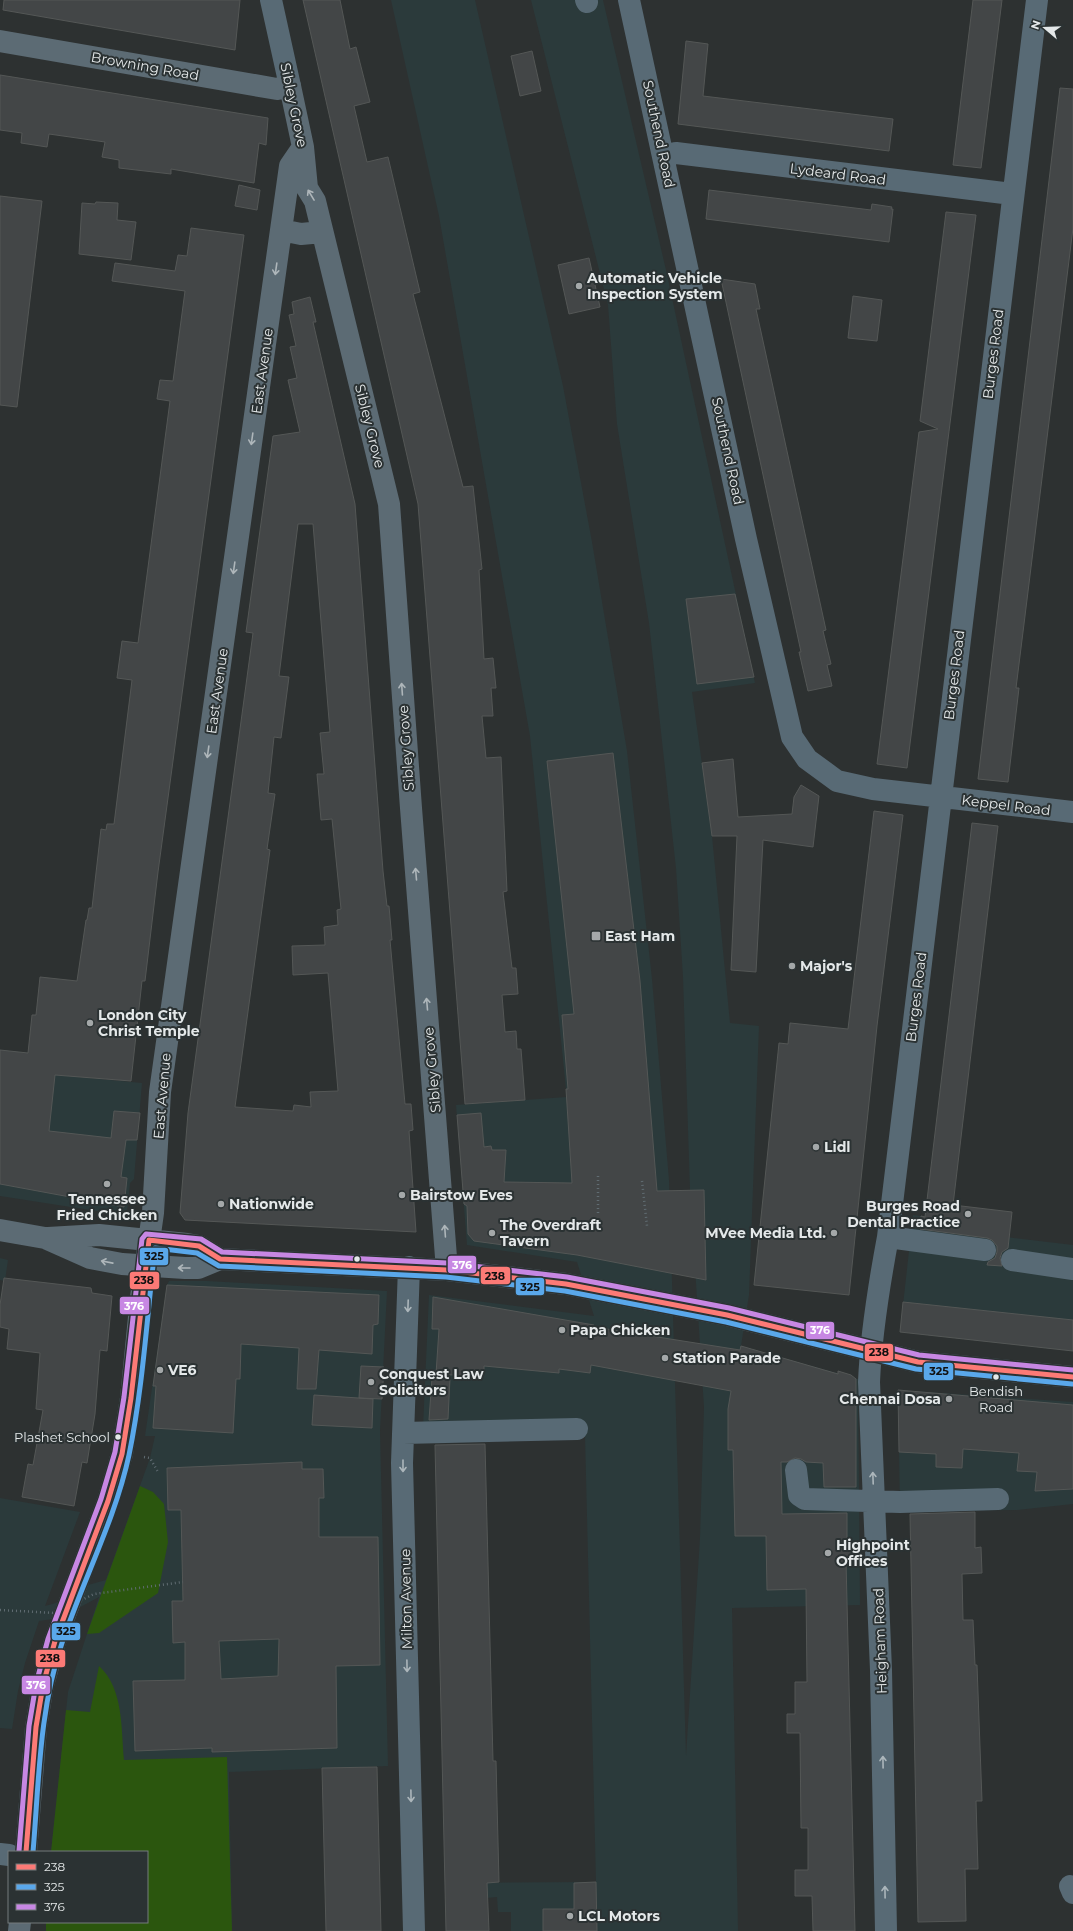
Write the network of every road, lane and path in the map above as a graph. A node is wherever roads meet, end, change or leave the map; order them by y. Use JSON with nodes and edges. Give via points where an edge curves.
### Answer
{"nodes":[{"id":1,"x":272,"y":0,"type":"edge"},
{"id":2,"x":629,"y":0,"type":"edge"},
{"id":3,"x":1037,"y":0,"type":"edge"},
{"id":4,"x":0,"y":42,"type":"edge"},
{"id":5,"x":290,"y":86,"type":"junction"},
{"id":6,"x":303,"y":148,"type":"junction"},
{"id":7,"x":664,"y":156,"type":"junction"},
{"id":8,"x":1012,"y":194,"type":"junction"},
{"id":9,"x":281,"y":230,"type":"junction"},
{"id":10,"x":322,"y":232,"type":"junction"},
{"id":11,"x":939,"y":797,"type":"junction"},
{"id":12,"x":1073,"y":812,"type":"edge"},
{"id":13,"x":598,"y":1176,"type":"dead end"},
{"id":14,"x":642,"y":1181,"type":"dead end"},
{"id":15,"x":598,"y":1215,"type":"dead end"},
{"id":16,"x":647,"y":1226,"type":"dead end"},
{"id":17,"x":0,"y":1230,"type":"edge"},
{"id":18,"x":888,"y":1237,"type":"junction"},
{"id":19,"x":45,"y":1238,"type":"junction"},
{"id":20,"x":149,"y":1240,"type":"junction"},
{"id":21,"x":985,"y":1250,"type":"dead end"},
{"id":22,"x":220,"y":1259,"type":"junction"},
{"id":23,"x":1012,"y":1260,"type":"dead end"},
{"id":24,"x":146,"y":1266,"type":"junction"},
{"id":25,"x":409,"y":1268,"type":"junction"},
{"id":26,"x":1073,"y":1269,"type":"edge"},
{"id":27,"x":447,"y":1270,"type":"junction"},
{"id":28,"x":871,"y":1350,"type":"junction"},
{"id":29,"x":1073,"y":1377,"type":"edge"},
{"id":30,"x":577,"y":1429,"type":"dead end"},
{"id":31,"x":403,"y":1433,"type":"junction"},
{"id":32,"x":150,"y":1458,"type":"dead end"},
{"id":33,"x":796,"y":1470,"type":"dead end"},
{"id":34,"x":158,"y":1472,"type":"dead end"},
{"id":35,"x":998,"y":1499,"type":"dead end"},
{"id":36,"x":874,"y":1501,"type":"junction"},
{"id":37,"x":183,"y":1582,"type":"dead end"},
{"id":38,"x":0,"y":1610,"type":"edge"},
{"id":39,"x":26,"y":1851,"type":"edge"},
{"id":40,"x":414,"y":1931,"type":"edge"},
{"id":41,"x":886,"y":1931,"type":"edge"}],
"edges":[{"from":1,"to":5,"type":"street","name":"Sibley Grove"},
{"from":2,"to":7,"type":"street","name":"Southend Road"},
{"from":3,"to":8,"type":"street","name":"Burges Road"},
{"from":4,"to":5,"type":"main road","name":"Browning Road","via":[[277,89]]},
{"from":5,"to":6,"type":"main road","name":"Sibley Grove"},
{"from":6,"to":9,"type":"main road","name":"East Avenue","via":[[290,166]]},
{"from":10,"to":6,"type":"main road","name":"Sibley Grove","one_way":true,"via":[[315,201],[307,188]]},
{"from":7,"to":8,"type":"street","name":"Lydeard Road","via":[[676,153]]},
{"from":7,"to":11,"type":"street","name":"Southend Road","via":[[746,539],[792,737],[807,759],[837,781],[873,790]]},
{"from":8,"to":11,"type":"street","name":"Burges Road"},
{"from":9,"to":10,"type":"main road","via":[[301,234]]},
{"from":9,"to":20,"type":"main road","name":"East Avenue","one_way":true,"via":[[160,1094],[155,1197]]},
{"from":27,"to":10,"type":"main road","name":"Sibley Grove","one_way":true,"via":[[389,504]]},
{"from":11,"to":12,"type":"street","name":"Keppel Road"},
{"from":11,"to":18,"type":"street","name":"Burges Road"},
{"from":13,"to":15,"type":"path"},
{"from":14,"to":16,"type":"path"},
{"from":17,"to":19,"type":"main road"},
{"from":18,"to":21,"type":"street"},
{"from":18,"to":28,"type":"street","name":"Burges Road","via":[[878,1289]]},
{"from":19,"to":20,"type":"main road","via":[[99,1236]]},
{"from":24,"to":19,"type":"main road","one_way":true,"via":[[90,1258]]},
{"from":20,"to":22,"type":"main road","via":[[199,1246]]},
{"from":20,"to":24,"type":"main road","name":"East Avenue"},
{"from":22,"to":24,"type":"main road","one_way":true,"via":[[198,1268]]},
{"from":22,"to":25,"type":"main road"},
{"from":23,"to":26,"type":"street"},
{"from":24,"to":39,"type":"main road","name":"East Avenue","via":[[122,1454],[108,1501],[55,1641],[43,1685],[36,1727]]},
{"from":25,"to":27,"type":"main road"},
{"from":25,"to":31,"type":"street","name":"Milton Avenue","one_way":true},
{"from":27,"to":28,"type":"main road","via":[[566,1284],[727,1314]]},
{"from":28,"to":29,"type":"main road","via":[[918,1362]]},
{"from":36,"to":28,"type":"street","name":"Heigham Road","one_way":true,"via":[[869,1382]]},
{"from":30,"to":31,"type":"street"},
{"from":31,"to":40,"type":"street","name":"Milton Avenue","one_way":true},
{"from":32,"to":34,"type":"path"},
{"from":33,"to":36,"type":"street","via":[[799,1495],[804,1499]]},
{"from":35,"to":36,"type":"street"},
{"from":41,"to":36,"type":"street","name":"Heigham Road","one_way":true,"via":[[881,1670]]},
{"from":37,"to":38,"type":"path","bridge":true,"via":[[94,1594],[55,1613]]}]}
